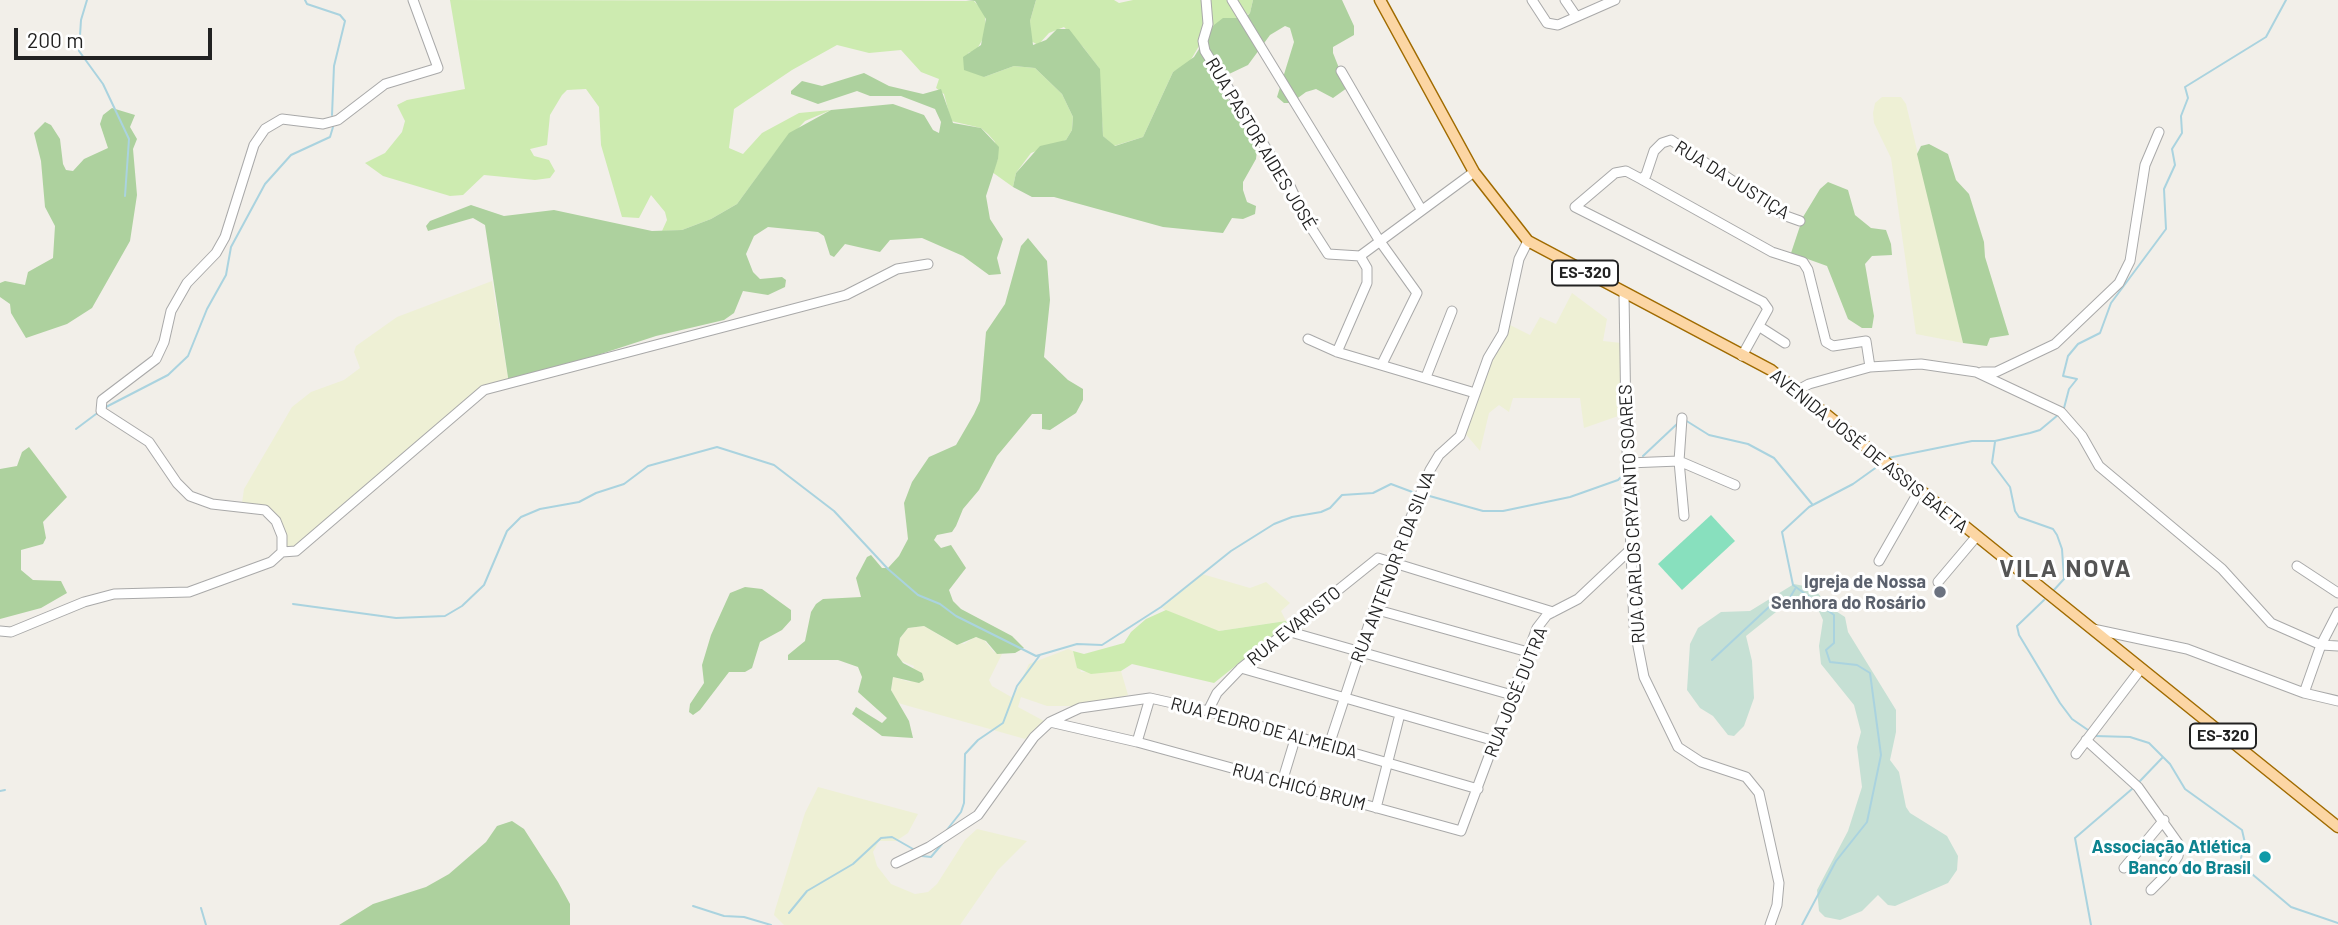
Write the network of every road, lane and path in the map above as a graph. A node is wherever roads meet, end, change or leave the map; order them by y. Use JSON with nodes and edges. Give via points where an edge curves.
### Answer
{"nodes":[{"id":1,"x":413,"y":0,"type":"edge"},
{"id":2,"x":1206,"y":0,"type":"edge"},
{"id":3,"x":1232,"y":0,"type":"edge"},
{"id":4,"x":1380,"y":0,"type":"edge"},
{"id":5,"x":1532,"y":0,"type":"edge"},
{"id":6,"x":1565,"y":0,"type":"edge"},
{"id":7,"x":1615,"y":0,"type":"edge"},
{"id":8,"x":1576,"y":16,"type":"junction"},
{"id":9,"x":1341,"y":71,"type":"dead end"},
{"id":10,"x":2159,"y":132,"type":"dead end"},
{"id":11,"x":1474,"y":172,"type":"junction"},
{"id":12,"x":1641,"y":179,"type":"junction"},
{"id":13,"x":1421,"y":209,"type":"junction"},
{"id":14,"x":1800,"y":221,"type":"dead end"},
{"id":15,"x":1379,"y":240,"type":"junction"},
{"id":16,"x":1528,"y":241,"type":"junction"},
{"id":17,"x":1360,"y":256,"type":"junction"},
{"id":18,"x":928,"y":264,"type":"dead end"},
{"id":19,"x":1624,"y":293,"type":"junction"},
{"id":20,"x":1452,"y":311,"type":"dead end"},
{"id":21,"x":1760,"y":327,"type":"junction"},
{"id":22,"x":1308,"y":339,"type":"dead end"},
{"id":23,"x":1785,"y":343,"type":"dead end"},
{"id":24,"x":1337,"y":352,"type":"junction"},
{"id":25,"x":1742,"y":356,"type":"junction"},
{"id":26,"x":1382,"y":364,"type":"junction"},
{"id":27,"x":1870,"y":367,"type":"junction"},
{"id":28,"x":1976,"y":372,"type":"junction"},
{"id":29,"x":1426,"y":377,"type":"junction"},
{"id":30,"x":1798,"y":390,"type":"junction"},
{"id":31,"x":1475,"y":393,"type":"junction"},
{"id":32,"x":1682,"y":418,"type":"dead end"},
{"id":33,"x":1679,"y":461,"type":"junction"},
{"id":34,"x":1628,"y":463,"type":"junction"},
{"id":35,"x":1735,"y":485,"type":"dead end"},
{"id":36,"x":1919,"y":491,"type":"junction"},
{"id":37,"x":1684,"y":516,"type":"dead end"},
{"id":38,"x":1976,"y":537,"type":"junction"},
{"id":39,"x":1632,"y":548,"type":"junction"},
{"id":40,"x":282,"y":552,"type":"junction"},
{"id":41,"x":1393,"y":561,"type":"junction"},
{"id":42,"x":1879,"y":561,"type":"dead end"},
{"id":43,"x":2297,"y":566,"type":"dead end"},
{"id":44,"x":1938,"y":582,"type":"dead end"},
{"id":45,"x":2338,"y":593,"type":"edge"},
{"id":46,"x":1374,"y":609,"type":"junction"},
{"id":47,"x":1553,"y":612,"type":"junction"},
{"id":48,"x":2338,"y":612,"type":"edge"},
{"id":49,"x":2088,"y":628,"type":"junction"},
{"id":50,"x":0,"y":631,"type":"edge"},
{"id":51,"x":1287,"y":631,"type":"junction"},
{"id":52,"x":2119,"y":634,"type":"junction"},
{"id":53,"x":2109,"y":644,"type":"junction"},
{"id":54,"x":2321,"y":645,"type":"junction"},
{"id":55,"x":2338,"y":646,"type":"edge"},
{"id":56,"x":1359,"y":652,"type":"junction"},
{"id":57,"x":1528,"y":652,"type":"junction"},
{"id":58,"x":1241,"y":668,"type":"junction"},
{"id":59,"x":2140,"y":670,"type":"junction"},
{"id":60,"x":2304,"y":694,"type":"junction"},
{"id":61,"x":1512,"y":695,"type":"junction"},
{"id":62,"x":1150,"y":698,"type":"junction"},
{"id":63,"x":1344,"y":699,"type":"junction"},
{"id":64,"x":2338,"y":701,"type":"edge"},
{"id":65,"x":1208,"y":711,"type":"junction"},
{"id":66,"x":1399,"y":714,"type":"junction"},
{"id":67,"x":1050,"y":722,"type":"junction"},
{"id":68,"x":1296,"y":736,"type":"junction"},
{"id":69,"x":2085,"y":740,"type":"junction"},
{"id":70,"x":1495,"y":741,"type":"junction"},
{"id":71,"x":1137,"y":742,"type":"junction"},
{"id":72,"x":1329,"y":745,"type":"junction"},
{"id":73,"x":2076,"y":754,"type":"dead end"},
{"id":74,"x":1387,"y":762,"type":"junction"},
{"id":75,"x":1282,"y":782,"type":"junction"},
{"id":76,"x":1478,"y":789,"type":"junction"},
{"id":77,"x":1376,"y":808,"type":"junction"},
{"id":78,"x":2164,"y":820,"type":"junction"},
{"id":79,"x":2337,"y":825,"type":"edge"},
{"id":80,"x":1461,"y":831,"type":"joint"},
{"id":81,"x":895,"y":863,"type":"dead end"},
{"id":82,"x":2124,"y":868,"type":"dead end"},
{"id":83,"x":2151,"y":890,"type":"dead end"},
{"id":84,"x":1770,"y":925,"type":"edge"}],
"edges":[{"from":1,"to":40,"type":"street","via":[[438,68],[384,84],[338,120],[323,124],[282,119],[265,129],[254,145],[225,237],[187,283],[171,311],[156,359],[102,400],[101,411],[149,442],[190,496],[212,504],[265,510],[276,521]]},
{"from":2,"to":17,"type":"street","name":"RUA PASTOR AIDES JOSÉ","via":[[1205,51],[1291,188],[1303,215],[1328,254]]},
{"from":3,"to":15,"type":"street"},
{"from":4,"to":11,"type":"main road","name":"AVENIDA JOSÉ DE ASSIS BAETA","number":"ES-320"},
{"from":5,"to":8,"type":"street","via":[[1547,23],[1558,25]]},
{"from":6,"to":8,"type":"street"},
{"from":7,"to":8,"type":"street"},
{"from":9,"to":13,"type":"street"},
{"from":10,"to":28,"type":"street","via":[[2146,164],[2130,261],[2119,284],[2055,344],[1996,372]]},
{"from":11,"to":13,"type":"street"},
{"from":11,"to":16,"type":"main road","name":"AVENIDA JOSÉ DE ASSIS BAETA","number":"ES-320"},
{"from":12,"to":14,"type":"street","name":"RUA DA JUSTIÇA","via":[[1654,151],[1671,140]]},
{"from":12,"to":21,"type":"street","via":[[1626,171],[1615,173],[1575,207],[1763,302],[1768,309]]},
{"from":12,"to":27,"type":"street","via":[[1772,252],[1803,262],[1826,342],[1833,346],[1866,341]]},
{"from":13,"to":15,"type":"street"},
{"from":15,"to":17,"type":"street"},
{"from":15,"to":26,"type":"street","via":[[1418,293]]},
{"from":16,"to":19,"type":"main road","name":"AVENIDA JOSÉ DE ASSIS BAETA","number":"ES-320"},
{"from":16,"to":31,"type":"street","name":"RUA ANTENOR R DA SILVA","via":[[1519,258],[1508,318]]},
{"from":17,"to":24,"type":"street","via":[[1367,268],[1367,283]]},
{"from":18,"to":40,"type":"street","via":[[897,269],[846,295],[484,390],[329,526],[296,551]]},
{"from":19,"to":25,"type":"main road","name":"AVENIDA JOSÉ DE ASSIS BAETA","number":"ES-320"},
{"from":19,"to":34,"type":"street","name":"RUA CARLOS CRYZANTO SOARES"},
{"from":20,"to":29,"type":"street"},
{"from":21,"to":23,"type":"street"},
{"from":21,"to":25,"type":"street"},
{"from":22,"to":24,"type":"street"},
{"from":24,"to":26,"type":"street"},
{"from":25,"to":30,"type":"main road","name":"AVENIDA JOSÉ DE ASSIS BAETA","number":"ES-320"},
{"from":26,"to":29,"type":"street"},
{"from":27,"to":28,"type":"street","via":[[1921,364]]},
{"from":27,"to":30,"type":"street"},
{"from":28,"to":54,"type":"street","via":[[2061,412],[2099,466],[2222,569],[2271,623]]},
{"from":29,"to":31,"type":"street"},
{"from":30,"to":36,"type":"main road","name":"AVENIDA JOSÉ DE ASSIS BAETA","number":"ES-320"},
{"from":31,"to":41,"type":"street","name":"RUA ANTENOR R DA SILVA","via":[[1460,436],[1430,470]]},
{"from":32,"to":33,"type":"street"},
{"from":33,"to":34,"type":"street"},
{"from":33,"to":35,"type":"street"},
{"from":33,"to":37,"type":"street"},
{"from":34,"to":39,"type":"street","name":"RUA CARLOS CRYZANTO SOARES"},
{"from":36,"to":38,"type":"main road","name":"AVENIDA JOSÉ DE ASSIS BAETA","number":"ES-320"},
{"from":36,"to":42,"type":"street"},
{"from":38,"to":44,"type":"street"},
{"from":38,"to":49,"type":"main road","name":"AVENIDA JOSÉ DE ASSIS BAETA","number":"ES-320"},
{"from":39,"to":47,"type":"street","name":"RUA JOSÉ DUTRA","via":[[1578,599]]},
{"from":39,"to":84,"type":"street","name":"RUA CARLOS CRYZANTO SOARES","via":[[1634,626],[1644,677],[1672,737],[1685,754],[1746,778],[1759,793],[1779,883]]},
{"from":40,"to":50,"type":"street","via":[[271,562],[189,592],[114,594],[11,632]]},
{"from":41,"to":46,"type":"street","name":"RUA ANTENOR R DA SILVA"},
{"from":41,"to":47,"type":"street"},
{"from":41,"to":51,"type":"street","name":"RUA EVARISTO","via":[[1378,558]]},
{"from":43,"to":45,"type":"street"},
{"from":46,"to":56,"type":"street","name":"RUA ANTENOR R DA SILVA"},
{"from":46,"to":57,"type":"street"},
{"from":47,"to":57,"type":"street","name":"RUA JOSÉ DUTRA","via":[[1537,628]]},
{"from":48,"to":54,"type":"street"},
{"from":49,"to":52,"type":"street"},
{"from":49,"to":53,"type":"main road","name":"AVENIDA JOSÉ DE ASSIS BAETA","number":"ES-320"},
{"from":51,"to":56,"type":"street"},
{"from":51,"to":58,"type":"street","name":"RUA EVARISTO"},
{"from":52,"to":53,"type":"street","via":[[2110,637]]},
{"from":52,"to":60,"type":"street","via":[[2188,649]]},
{"from":53,"to":59,"type":"main road","number":"ES-320"},
{"from":54,"to":55,"type":"street"},
{"from":54,"to":60,"type":"street"},
{"from":56,"to":61,"type":"street"},
{"from":56,"to":63,"type":"street","name":"RUA ANTENOR R DA SILVA"},
{"from":57,"to":61,"type":"street","name":"RUA JOSÉ DUTRA"},
{"from":58,"to":63,"type":"street"},
{"from":58,"to":65,"type":"street","name":"RUA EVARISTO","via":[[1217,693]]},
{"from":59,"to":69,"type":"street"},
{"from":59,"to":79,"type":"main road","number":"ES-320"},
{"from":60,"to":64,"type":"street"},
{"from":61,"to":70,"type":"street","name":"RUA JOSÉ DUTRA"},
{"from":62,"to":65,"type":"street","name":"RUA PEDRO DE ALMEIDA"},
{"from":62,"to":67,"type":"street","name":"RUA PEDRO DE ALMEIDA","via":[[1080,708]]},
{"from":62,"to":71,"type":"street"},
{"from":63,"to":66,"type":"street"},
{"from":63,"to":72,"type":"street","name":"RUA ANTENOR R DA SILVA"},
{"from":65,"to":68,"type":"street","name":"RUA PEDRO DE ALMEIDA"},
{"from":66,"to":70,"type":"street"},
{"from":66,"to":74,"type":"street"},
{"from":67,"to":71,"type":"street","name":"RUA CHICÓ BRUM"},
{"from":67,"to":81,"type":"street","via":[[978,815]]},
{"from":68,"to":72,"type":"street","name":"RUA PEDRO DE ALMEIDA"},
{"from":68,"to":75,"type":"street"},
{"from":69,"to":73,"type":"street"},
{"from":69,"to":78,"type":"street","via":[[2138,787]]},
{"from":70,"to":76,"type":"street","name":"RUA JOSÉ DUTRA"},
{"from":71,"to":75,"type":"street","name":"RUA CHICÓ BRUM"},
{"from":72,"to":74,"type":"street","name":"RUA PEDRO DE ALMEIDA"},
{"from":74,"to":76,"type":"street","name":"RUA PEDRO DE ALMEIDA"},
{"from":74,"to":77,"type":"street"},
{"from":75,"to":77,"type":"street","name":"RUA CHICÓ BRUM"},
{"from":76,"to":80,"type":"street","name":"RUA JOSÉ DUTRA"},
{"from":77,"to":80,"type":"street","name":"RUA CHICÓ BRUM"},
{"from":78,"to":82,"type":"street"},
{"from":78,"to":83,"type":"street","via":[[2180,846],[2165,876]]}]}
